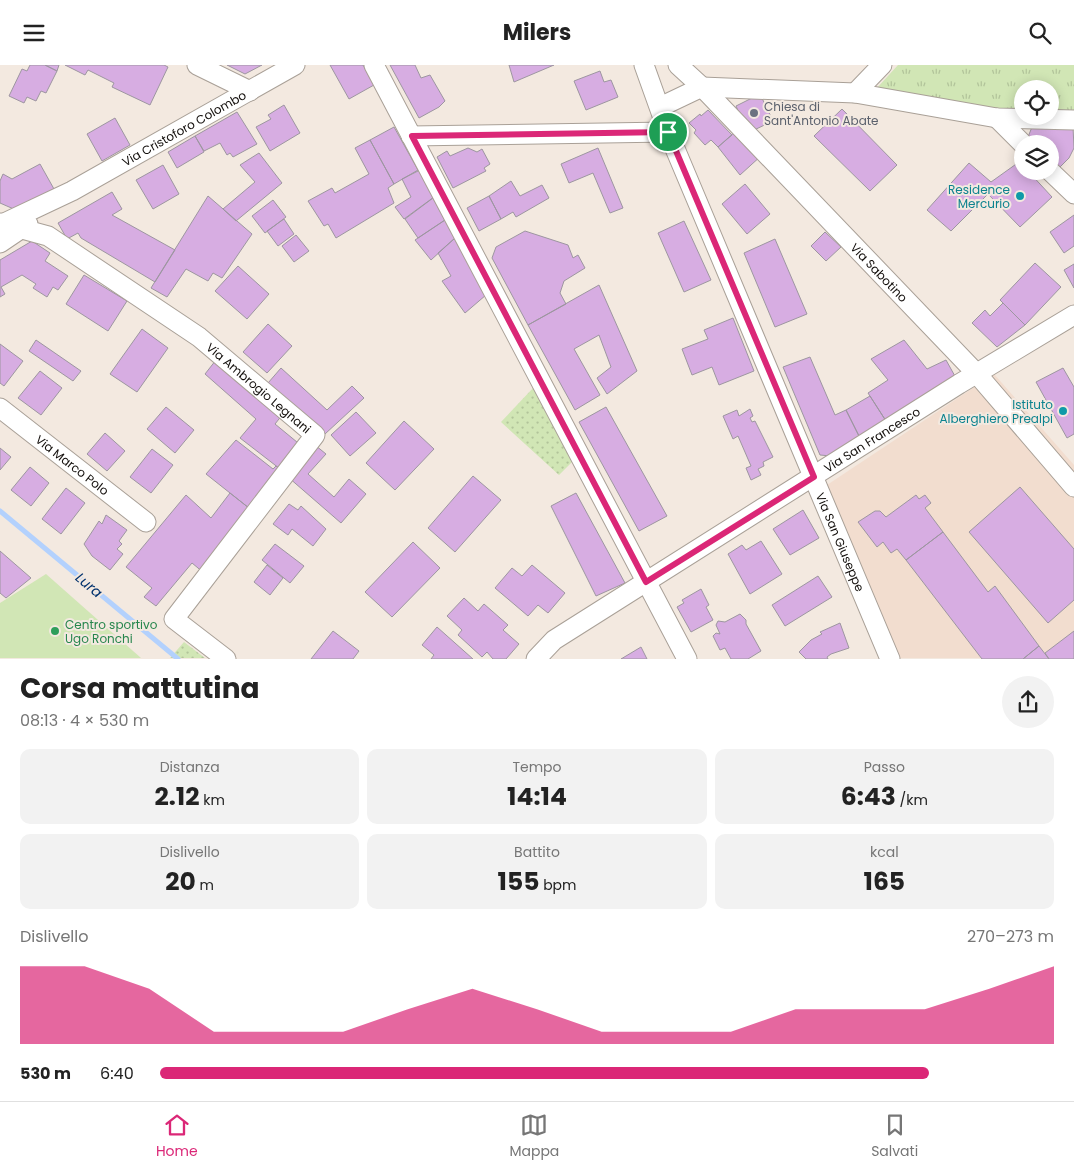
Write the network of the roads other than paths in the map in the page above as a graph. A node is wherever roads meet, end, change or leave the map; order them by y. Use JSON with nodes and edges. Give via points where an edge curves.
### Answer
{"nodes":[{"id":1,"x":197,"y":65,"type":"edge"},
{"id":2,"x":295,"y":65,"type":"edge"},
{"id":3,"x":374,"y":65,"type":"edge"},
{"id":4,"x":644,"y":65,"type":"edge"},
{"id":5,"x":678,"y":65,"type":"edge"},
{"id":6,"x":882,"y":65,"type":"edge"},
{"id":7,"x":702,"y":87,"type":"junction"},
{"id":8,"x":250,"y":91,"type":"junction"},
{"id":9,"x":855,"y":93,"type":"junction"},
{"id":10,"x":660,"y":107,"type":"junction"},
{"id":11,"x":997,"y":118,"type":"junction"},
{"id":12,"x":1074,"y":120,"type":"edge"},
{"id":13,"x":668,"y":132,"type":"junction"},
{"id":14,"x":1014,"y":135,"type":"edge"},
{"id":15,"x":412,"y":136,"type":"junction"},
{"id":16,"x":1059,"y":180,"type":"edge"},
{"id":17,"x":72,"y":191,"type":"junction"},
{"id":18,"x":1074,"y":194,"type":"edge"},
{"id":19,"x":0,"y":225,"type":"edge"},
{"id":20,"x":23,"y":228,"type":"junction"},
{"id":21,"x":0,"y":243,"type":"edge"},
{"id":22,"x":1074,"y":315,"type":"edge"},
{"id":23,"x":977,"y":374,"type":"junction"},
{"id":24,"x":0,"y":408,"type":"edge"},
{"id":25,"x":814,"y":477,"type":"junction"},
{"id":26,"x":1074,"y":487,"type":"edge"},
{"id":27,"x":146,"y":522,"type":"dead end"},
{"id":28,"x":646,"y":582,"type":"junction"},
{"id":29,"x":226,"y":659,"type":"edge"},
{"id":30,"x":536,"y":659,"type":"edge"},
{"id":31,"x":687,"y":659,"type":"edge"},
{"id":32,"x":890,"y":659,"type":"edge"}],
"edges":[{"from":1,"to":8,"type":"street"},
{"from":2,"to":8,"type":"street","name":"Via Cristoforo Colombo"},
{"from":3,"to":15,"type":"street"},
{"from":4,"to":10,"type":"street","name":"Via San Giuseppe"},
{"from":5,"to":7,"type":"street","name":"Via Sabotino"},
{"from":6,"to":9,"type":"street"},
{"from":7,"to":9,"type":"street"},
{"from":7,"to":10,"type":"street"},
{"from":7,"to":23,"type":"street","name":"Via Sabotino"},
{"from":8,"to":17,"type":"street","name":"Via Cristoforo Colombo"},
{"from":9,"to":11,"type":"street"},
{"from":10,"to":13,"type":"street","name":"Via San Giuseppe"},
{"from":11,"to":12,"type":"street"},
{"from":11,"to":14,"type":"street"},
{"from":13,"to":15,"type":"street"},
{"from":13,"to":25,"type":"street","name":"Via San Giuseppe"},
{"from":15,"to":28,"type":"street"},
{"from":16,"to":18,"type":"street"},
{"from":17,"to":19,"type":"street","name":"Via Cristoforo Colombo"},
{"from":17,"to":20,"type":"street","name":"Via Cristoforo Colombo"},
{"from":19,"to":20,"type":"street","name":"Via Ambrogio Legnani"},
{"from":20,"to":21,"type":"street","name":"Via Cristoforo Colombo"},
{"from":20,"to":29,"type":"street","name":"Via Ambrogio Legnani","via":[[48,236],[199,337],[315,435],[174,619]]},
{"from":22,"to":23,"type":"street","name":"Via San Francesco"},
{"from":23,"to":25,"type":"street","name":"Via San Francesco"},
{"from":23,"to":26,"type":"street","name":"Via Sabotino"},
{"from":24,"to":27,"type":"street","name":"Via Marco Polo"},
{"from":25,"to":28,"type":"street","name":"Via San Francesco"},
{"from":25,"to":32,"type":"street","name":"Via San Giuseppe"},
{"from":28,"to":30,"type":"street","name":"Via San Francesco","via":[[554,640]]},
{"from":28,"to":31,"type":"street"}]}
